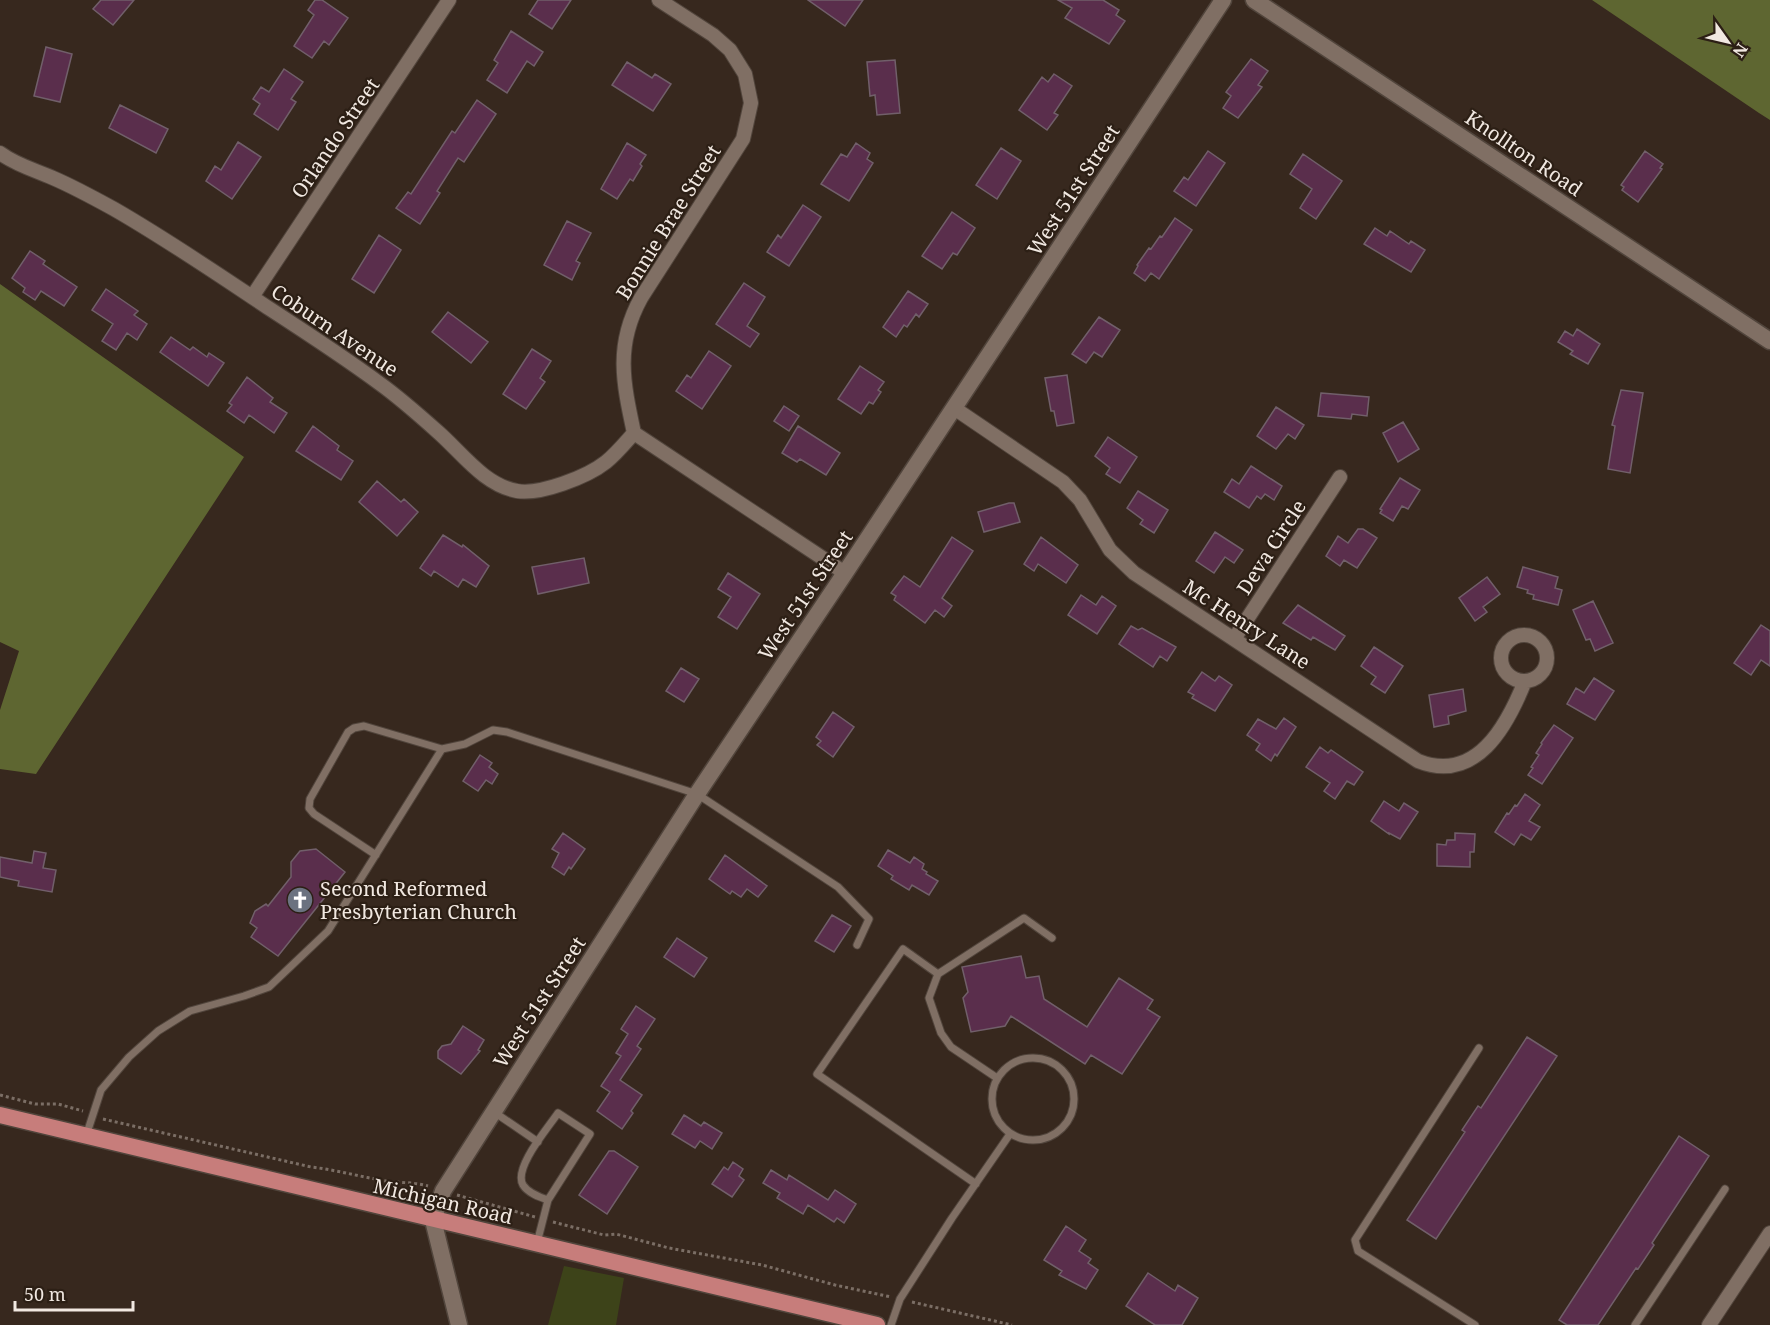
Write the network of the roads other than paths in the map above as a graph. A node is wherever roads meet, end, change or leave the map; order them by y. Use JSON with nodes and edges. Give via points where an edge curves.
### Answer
{"nodes":[{"id":1,"x":449,"y":0,"type":"edge"},
{"id":2,"x":660,"y":0,"type":"edge"},
{"id":3,"x":1223,"y":0,"type":"edge"},
{"id":4,"x":1254,"y":0,"type":"edge"},
{"id":5,"x":0,"y":153,"type":"edge"},
{"id":6,"x":252,"y":297,"type":"junction"},
{"id":7,"x":1770,"y":341,"type":"edge"},
{"id":8,"x":954,"y":408,"type":"junction"},
{"id":9,"x":634,"y":433,"type":"junction"},
{"id":10,"x":1340,"y":477,"type":"dead end"},
{"id":11,"x":845,"y":573,"type":"junction"},
{"id":12,"x":1234,"y":639,"type":"junction"},
{"id":13,"x":1525,"y":681,"type":"dead end"},
{"id":14,"x":442,"y":749,"type":"junction"},
{"id":15,"x":697,"y":794,"type":"junction"},
{"id":16,"x":376,"y":855,"type":"junction"},
{"id":17,"x":1052,"y":938,"type":"dead end"},
{"id":18,"x":857,"y":945,"type":"dead end"},
{"id":19,"x":938,"y":974,"type":"junction"},
{"id":20,"x":1479,"y":1048,"type":"dead end"},
{"id":21,"x":997,"y":1078,"type":"junction"},
{"id":22,"x":494,"y":1112,"type":"junction"},
{"id":23,"x":0,"y":1115,"type":"edge"},
{"id":24,"x":1010,"y":1134,"type":"junction"},
{"id":25,"x":86,"y":1136,"type":"junction"},
{"id":26,"x":538,"y":1142,"type":"junction"},
{"id":27,"x":976,"y":1184,"type":"junction"},
{"id":28,"x":1725,"y":1189,"type":"dead end"},
{"id":29,"x":548,"y":1200,"type":"junction"},
{"id":30,"x":433,"y":1220,"type":"junction"},
{"id":31,"x":1770,"y":1233,"type":"edge"},
{"id":32,"x":536,"y":1244,"type":"junction"},
{"id":33,"x":828,"y":1319,"type":"edge"},
{"id":34,"x":459,"y":1325,"type":"edge"},
{"id":35,"x":877,"y":1325,"type":"edge"},
{"id":36,"x":891,"y":1325,"type":"edge"},
{"id":37,"x":1476,"y":1325,"type":"edge"},
{"id":38,"x":1635,"y":1325,"type":"edge"},
{"id":39,"x":1709,"y":1325,"type":"edge"}],
"edges":[{"from":1,"to":6,"type":"street","name":"Orlando Street"},
{"from":2,"to":9,"type":"street","name":"Bonnie Brae Street","via":[[730,50],[745,74],[751,103],[743,139],[628,324],[622,369]]},
{"from":3,"to":8,"type":"street","name":"West 51st Street"},
{"from":4,"to":7,"type":"street","name":"Knollton Road"},
{"from":5,"to":6,"type":"street","name":"Coburn Avenue","via":[[114,209]]},
{"from":6,"to":9,"type":"street","name":"Coburn Avenue","via":[[379,383],[483,475],[506,488],[534,491],[578,477],[604,464]]},
{"from":8,"to":11,"type":"street","name":"West 51st Street"},
{"from":8,"to":12,"type":"street","name":"Mc Henry Lane","via":[[1064,482],[1126,567]]},
{"from":9,"to":11,"type":"street"},
{"from":10,"to":12,"type":"street","name":"Deva Circle"},
{"from":11,"to":15,"type":"street","name":"West 51st Street"},
{"from":12,"to":13,"type":"street","name":"Mc Henry Lane","via":[[1411,757],[1431,765],[1459,765],[1489,745],[1510,715]]},
{"from":14,"to":15,"type":"lane","via":[[465,744],[493,730],[507,732]]},
{"from":14,"to":16,"type":"lane"},
{"from":14,"to":16,"type":"lane","via":[[364,726],[348,732],[310,799],[309,808]]},
{"from":15,"to":18,"type":"lane","via":[[838,887],[869,919]]},
{"from":15,"to":22,"type":"street","name":"West 51st Street"},
{"from":16,"to":25,"type":"lane","via":[[328,931],[269,987],[190,1011],[158,1031],[129,1057],[101,1090]]},
{"from":17,"to":19,"type":"lane","via":[[1024,918]]},
{"from":19,"to":21,"type":"lane","via":[[929,998],[941,1033],[951,1047]]},
{"from":19,"to":27,"type":"lane","via":[[903,949],[817,1074]]},
{"from":20,"to":37,"type":"lane","via":[[1355,1240],[1358,1251]]},
{"from":21,"to":24,"type":"lane","via":[[992,1096],[994,1115]]},
{"from":21,"to":24,"type":"lane","via":[[1006,1067],[1032,1057],[1059,1066],[1074,1090],[1071,1117],[1051,1137],[1023,1140]]},
{"from":22,"to":26,"type":"lane"},
{"from":22,"to":30,"type":"street","name":"West 51st Street","via":[[443,1191]]},
{"from":23,"to":25,"type":"main road","name":"Michigan Road"},
{"from":24,"to":27,"type":"lane"},
{"from":25,"to":30,"type":"main road","name":"Michigan Road"},
{"from":26,"to":29,"type":"lane","via":[[522,1169],[521,1182]]},
{"from":26,"to":29,"type":"lane","via":[[558,1113],[590,1134]]},
{"from":27,"to":36,"type":"lane","via":[[900,1299]]},
{"from":28,"to":38,"type":"lane"},
{"from":29,"to":32,"type":"lane"},
{"from":30,"to":32,"type":"main road","name":"Michigan Road"},
{"from":30,"to":34,"type":"street"},
{"from":31,"to":39,"type":"street"},
{"from":32,"to":33,"type":"main road","name":"Michigan Road"},
{"from":33,"to":35,"type":"main road","name":"Michigan Road"}]}
